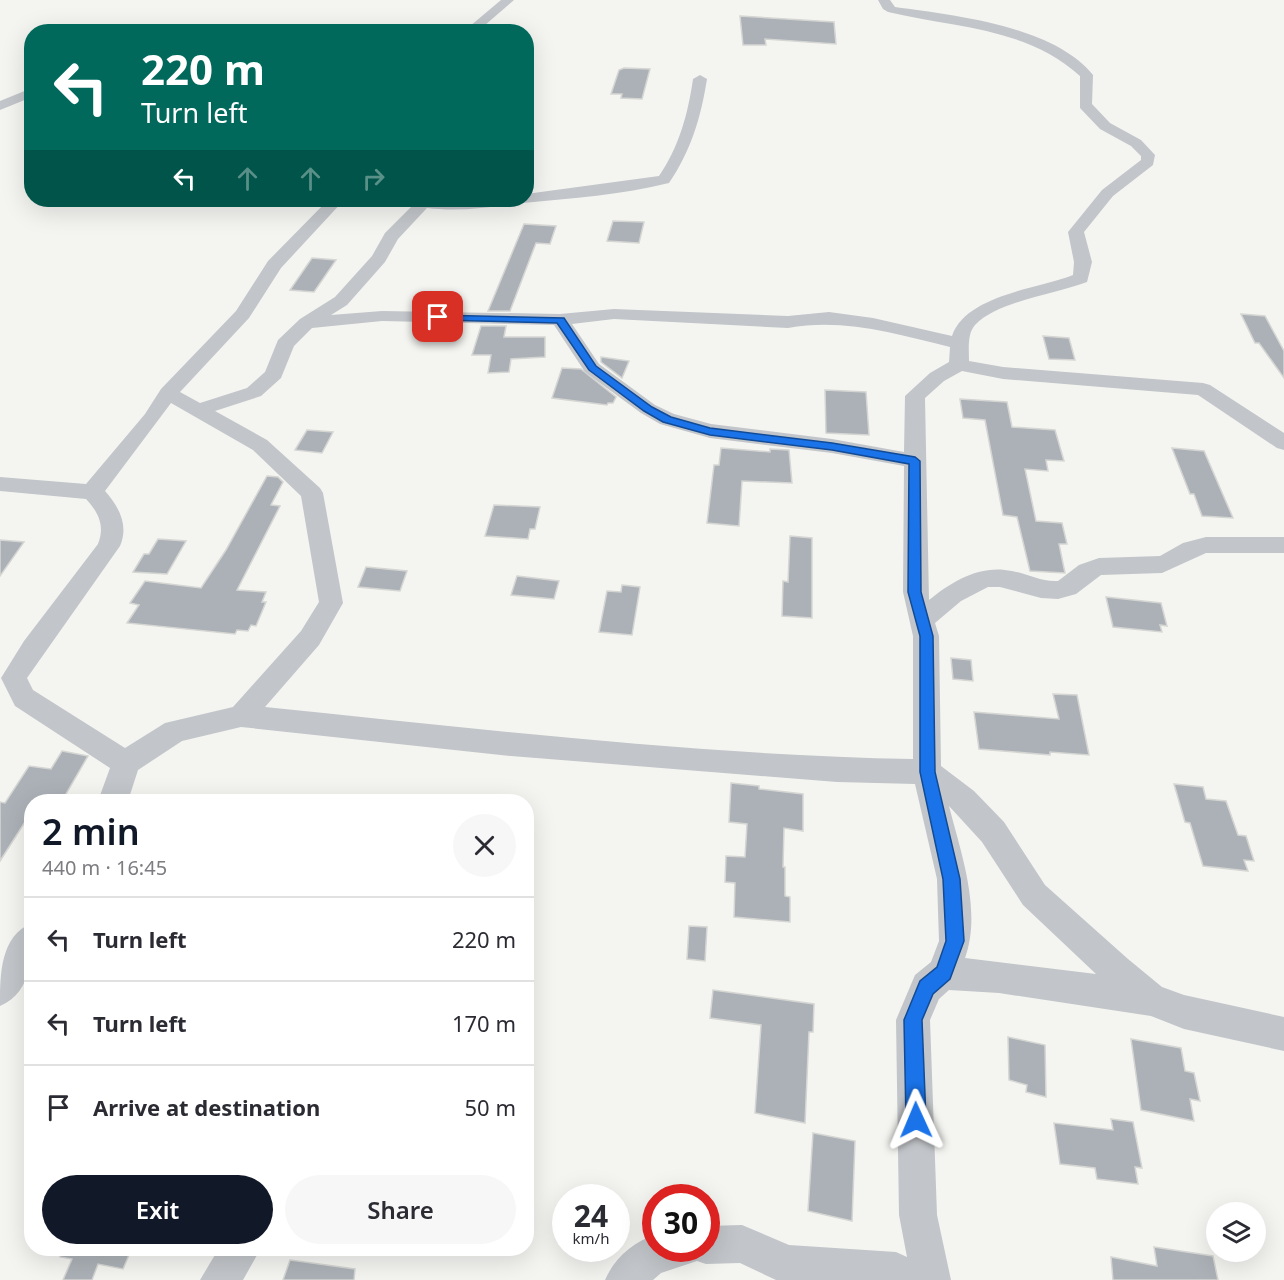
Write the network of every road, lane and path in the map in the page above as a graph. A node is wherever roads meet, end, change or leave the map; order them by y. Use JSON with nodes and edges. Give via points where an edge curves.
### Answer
{"nodes":[{"id":1,"x":508,"y":0,"type":"edge"},
{"id":2,"x":884,"y":0,"type":"edge"},
{"id":3,"x":479,"y":24,"type":"edge"},
{"id":4,"x":700,"y":79,"type":"dead end"},
{"id":5,"x":24,"y":96,"type":"edge"},
{"id":6,"x":0,"y":106,"type":"edge"},
{"id":7,"x":534,"y":198,"type":"edge"},
{"id":8,"x":329,"y":207,"type":"edge"},
{"id":9,"x":419,"y":207,"type":"edge"},
{"id":10,"x":560,"y":320,"type":"junction"},
{"id":11,"x":307,"y":323,"type":"junction"},
{"id":12,"x":959,"y":343,"type":"junction"},
{"id":13,"x":959,"y":365,"type":"junction"},
{"id":14,"x":168,"y":393,"type":"junction"},
{"id":15,"x":198,"y":410,"type":"junction"},
{"id":16,"x":1284,"y":443,"type":"edge"},
{"id":17,"x":915,"y":461,"type":"junction"},
{"id":18,"x":0,"y":484,"type":"edge"},
{"id":19,"x":92,"y":492,"type":"junction"},
{"id":20,"x":1284,"y":545,"type":"edge"},
{"id":21,"x":922,"y":620,"type":"junction"},
{"id":22,"x":7,"y":682,"type":"edge"},
{"id":23,"x":241,"y":716,"type":"junction"},
{"id":24,"x":126,"y":763,"type":"junction"},
{"id":25,"x":927,"y":772,"type":"junction"},
{"id":26,"x":115,"y":794,"type":"edge"},
{"id":27,"x":24,"y":951,"type":"edge"},
{"id":28,"x":943,"y":973,"type":"junction"},
{"id":29,"x":0,"y":989,"type":"edge"},
{"id":30,"x":1151,"y":999,"type":"junction"},
{"id":31,"x":1284,"y":1034,"type":"edge"},
{"id":32,"x":720,"y":1245,"type":"edge"},
{"id":33,"x":236,"y":1256,"type":"edge"},
{"id":34,"x":644,"y":1262,"type":"edge"},
{"id":35,"x":220,"y":1280,"type":"edge"},
{"id":36,"x":625,"y":1280,"type":"edge"},
{"id":37,"x":906,"y":1280,"type":"edge"},
{"id":38,"x":931,"y":1280,"type":"edge"}],
"edges":[{"from":1,"to":3,"type":"street"},
{"from":2,"to":12,"type":"street","via":[[892,10],[950,18],[1014,34],[1079,66],[1087,75],[1085,105],[1105,126],[1137,143],[1148,154],[1148,162],[1114,184],[1076,232],[1083,262],[1081,278],[1058,289],[1020,297],[984,311],[968,322]]},
{"from":4,"to":7,"type":"street","via":[[695,118],[664,180]]},
{"from":5,"to":6,"type":"street"},
{"from":8,"to":14,"type":"street","via":[[274,265],[243,314]]},
{"from":9,"to":11,"type":"street","via":[[341,301]]},
{"from":10,"to":11,"type":"street","via":[[382,316]]},
{"from":10,"to":12,"type":"street","via":[[614,314],[765,322],[839,317]]},
{"from":10,"to":17,"type":"street","via":[[592,368],[667,419],[710,431]]},
{"from":11,"to":15,"type":"street","via":[[285,344],[274,374],[254,392]]},
{"from":12,"to":13,"type":"street"},
{"from":13,"to":16,"type":"street","via":[[1003,373],[1203,389]]},
{"from":13,"to":17,"type":"street","via":[[915,396]]},
{"from":14,"to":15,"type":"street"},
{"from":14,"to":19,"type":"street"},
{"from":15,"to":23,"type":"street","via":[[260,445],[312,493],[331,603],[310,638]]},
{"from":17,"to":21,"type":"street","via":[[915,592]]},
{"from":18,"to":19,"type":"street"},
{"from":19,"to":22,"type":"street","via":[[112,519],[111,540],[87,579]]},
{"from":20,"to":21,"type":"street","via":[[1197,547],[1158,565],[1092,569],[1070,587],[1058,590],[991,576],[951,595]]},
{"from":21,"to":25,"type":"street","via":[[926,636]]},
{"from":22,"to":24,"type":"street","via":[[24,698]]},
{"from":23,"to":24,"type":"street","via":[[175,731]]},
{"from":23,"to":25,"type":"street","via":[[534,746],[837,770]]},
{"from":24,"to":26,"type":"street"},
{"from":25,"to":28,"type":"street","via":[[952,879],[955,941]]},
{"from":25,"to":30,"type":"street","via":[[964,800],[993,832],[1034,895]]},
{"from":27,"to":29,"type":"street"},
{"from":28,"to":30,"type":"street"},
{"from":28,"to":38,"type":"street","via":[[927,987],[913,1020],[918,1215]]},
{"from":30,"to":31,"type":"street","via":[[1184,1012]]},
{"from":32,"to":37,"type":"street","via":[[742,1244],[787,1265],[896,1272]]},
{"from":33,"to":35,"type":"street"},
{"from":34,"to":36,"type":"street"}]}
